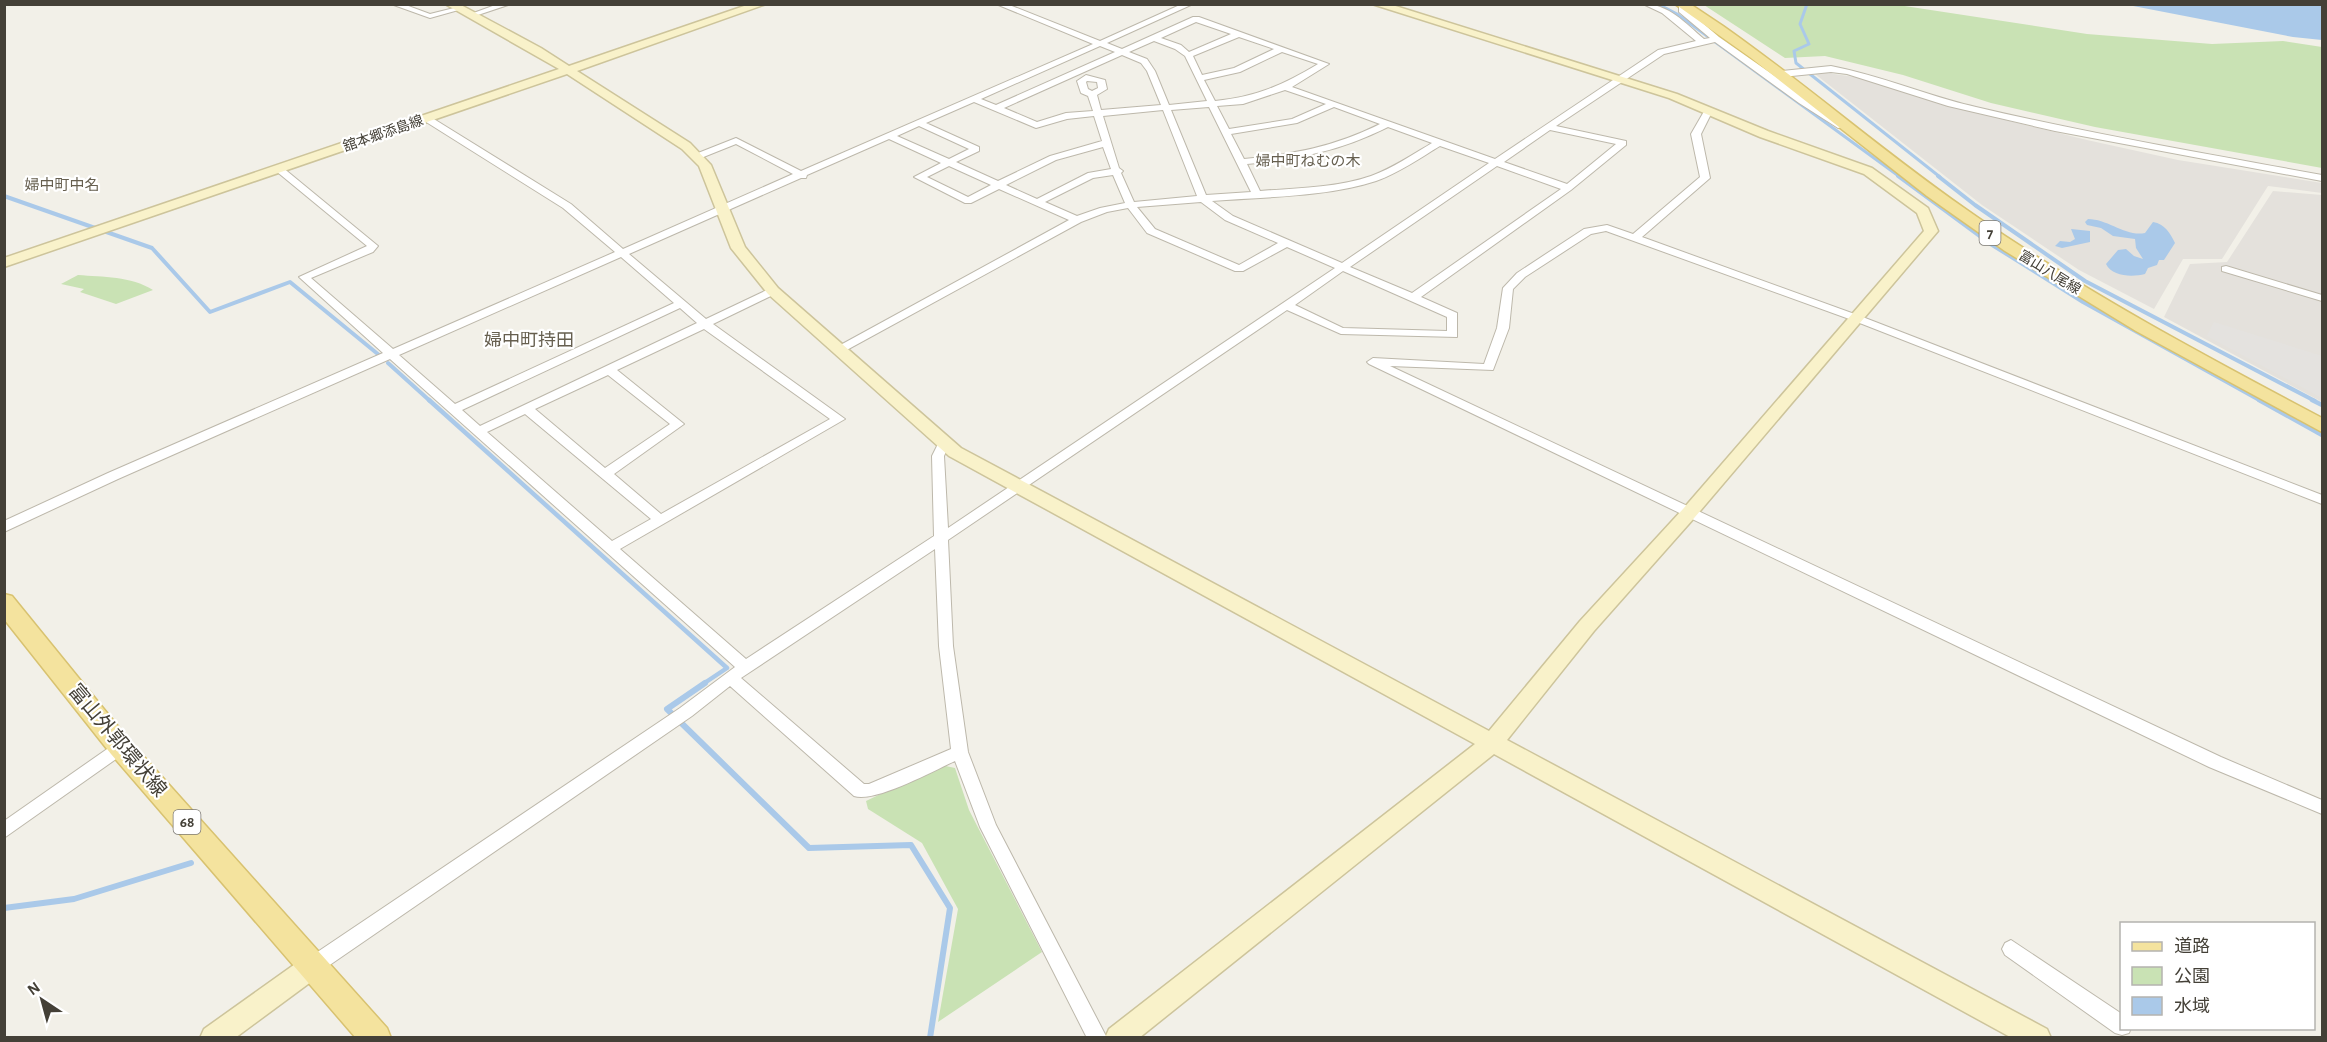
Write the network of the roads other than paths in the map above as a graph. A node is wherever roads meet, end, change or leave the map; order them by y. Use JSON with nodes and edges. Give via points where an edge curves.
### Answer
{"nodes":[{"id":1,"x":394,"y":4,"type":"edge"},
{"id":2,"x":508,"y":4,"type":"edge"},
{"id":3,"x":761,"y":4,"type":"edge"},
{"id":4,"x":999,"y":4,"type":"edge"},
{"id":5,"x":1190,"y":4,"type":"edge"},
{"id":6,"x":1377,"y":4,"type":"edge"},
{"id":7,"x":1646,"y":4,"type":"edge"},
{"id":8,"x":1682,"y":5,"type":"edge"},
{"id":9,"x":454,"y":7,"type":"edge"},
{"id":10,"x":472,"y":15,"type":"junction"},
{"id":11,"x":1238,"y":34,"type":"junction"},
{"id":12,"x":1154,"y":38,"type":"junction"},
{"id":13,"x":1709,"y":40,"type":"junction"},
{"id":14,"x":1102,"y":44,"type":"junction"},
{"id":15,"x":1281,"y":48,"type":"junction"},
{"id":16,"x":1123,"y":52,"type":"junction"},
{"id":17,"x":1188,"y":56,"type":"junction"},
{"id":18,"x":569,"y":70,"type":"junction"},
{"id":19,"x":1076,"y":74,"type":"junction"},
{"id":20,"x":1782,"y":74,"type":"junction"},
{"id":21,"x":1086,"y":78,"type":"junction"},
{"id":22,"x":1200,"y":78,"type":"junction"},
{"id":23,"x":1619,"y":79,"type":"junction"},
{"id":24,"x":1285,"y":87,"type":"junction"},
{"id":25,"x":1092,"y":94,"type":"junction"},
{"id":26,"x":976,"y":99,"type":"junction"},
{"id":27,"x":1213,"y":103,"type":"junction"},
{"id":28,"x":1332,"y":105,"type":"junction"},
{"id":29,"x":1165,"y":107,"type":"junction"},
{"id":30,"x":997,"y":108,"type":"junction"},
{"id":31,"x":1708,"y":111,"type":"junction"},
{"id":32,"x":1098,"y":112,"type":"junction"},
{"id":33,"x":426,"y":118,"type":"junction"},
{"id":34,"x":921,"y":124,"type":"junction"},
{"id":35,"x":1386,"y":124,"type":"junction"},
{"id":36,"x":1549,"y":127,"type":"junction"},
{"id":37,"x":1854,"y":131,"type":"junction"},
{"id":38,"x":1227,"y":132,"type":"junction"},
{"id":39,"x":892,"y":137,"type":"junction"},
{"id":40,"x":1108,"y":143,"type":"junction"},
{"id":41,"x":1438,"y":143,"type":"junction"},
{"id":42,"x":696,"y":157,"type":"junction"},
{"id":43,"x":948,"y":162,"type":"junction"},
{"id":44,"x":1241,"y":162,"type":"junction"},
{"id":45,"x":1497,"y":164,"type":"junction"},
{"id":46,"x":279,"y":169,"type":"junction"},
{"id":47,"x":1118,"y":171,"type":"junction"},
{"id":48,"x":803,"y":176,"type":"junction"},
{"id":49,"x":2322,"y":178,"type":"edge"},
{"id":50,"x":1000,"y":185,"type":"junction"},
{"id":51,"x":1568,"y":188,"type":"junction"},
{"id":52,"x":1257,"y":195,"type":"junction"},
{"id":53,"x":1203,"y":200,"type":"junction"},
{"id":54,"x":1038,"y":202,"type":"junction"},
{"id":55,"x":1129,"y":205,"type":"junction"},
{"id":56,"x":724,"y":210,"type":"junction"},
{"id":57,"x":1077,"y":220,"type":"junction"},
{"id":58,"x":1636,"y":237,"type":"junction"},
{"id":59,"x":1284,"y":244,"type":"junction"},
{"id":60,"x":621,"y":255,"type":"junction"},
{"id":61,"x":4,"y":263,"type":"edge"},
{"id":62,"x":1344,"y":267,"type":"junction"},
{"id":63,"x":2226,"y":269,"type":"dead end"},
{"id":64,"x":772,"y":291,"type":"junction"},
{"id":65,"x":1414,"y":297,"type":"junction"},
{"id":66,"x":2322,"y":298,"type":"edge"},
{"id":67,"x":680,"y":304,"type":"junction"},
{"id":68,"x":1286,"y":305,"type":"junction"},
{"id":69,"x":1856,"y":318,"type":"junction"},
{"id":70,"x":705,"y":324,"type":"junction"},
{"id":71,"x":839,"y":350,"type":"junction"},
{"id":72,"x":393,"y":354,"type":"junction"},
{"id":73,"x":608,"y":369,"type":"junction"},
{"id":74,"x":526,"y":408,"type":"junction"},
{"id":75,"x":454,"y":409,"type":"junction"},
{"id":76,"x":2322,"y":426,"type":"edge"},
{"id":77,"x":479,"y":431,"type":"junction"},
{"id":78,"x":944,"y":443,"type":"junction"},
{"id":79,"x":605,"y":474,"type":"junction"},
{"id":80,"x":1018,"y":488,"type":"junction"},
{"id":81,"x":2322,"y":500,"type":"edge"},
{"id":82,"x":1689,"y":513,"type":"junction"},
{"id":83,"x":660,"y":520,"type":"junction"},
{"id":84,"x":4,"y":527,"type":"edge"},
{"id":85,"x":940,"y":537,"type":"junction"},
{"id":86,"x":609,"y":549,"type":"junction"},
{"id":87,"x":4,"y":602,"type":"edge"},
{"id":88,"x":745,"y":667,"type":"junction"},
{"id":89,"x":731,"y":678,"type":"junction"},
{"id":90,"x":1492,"y":743,"type":"junction"},
{"id":91,"x":120,"y":747,"type":"junction"},
{"id":92,"x":960,"y":752,"type":"junction"},
{"id":93,"x":2322,"y":807,"type":"edge"},
{"id":94,"x":4,"y":831,"type":"edge"},
{"id":95,"x":2011,"y":949,"type":"dead end"},
{"id":96,"x":314,"y":965,"type":"junction"},
{"id":97,"x":2120,"y":1025,"type":"edge"},
{"id":98,"x":213,"y":1038,"type":"edge"},
{"id":99,"x":376,"y":1038,"type":"edge"},
{"id":100,"x":1098,"y":1038,"type":"edge"},
{"id":101,"x":1118,"y":1038,"type":"edge"},
{"id":102,"x":2038,"y":1038,"type":"edge"}],
"edges":[{"from":1,"to":9,"type":"street","via":[[430,16]]},
{"from":2,"to":10,"type":"street"},
{"from":3,"to":18,"type":"street","name":"舘本郷添島線"},
{"from":4,"to":14,"type":"street"},
{"from":5,"to":14,"type":"street"},
{"from":6,"to":23,"type":"street"},
{"from":7,"to":13,"type":"street","via":[[1665,11]]},
{"from":8,"to":13,"type":"street","via":[[1682,10]]},
{"from":8,"to":20,"type":"main road","name":"富山八尾線","number":"7"},
{"from":9,"to":10,"type":"street"},
{"from":10,"to":18,"type":"street"},
{"from":11,"to":12,"type":"street","via":[[1196,19]]},
{"from":11,"to":15,"type":"street"},
{"from":11,"to":17,"type":"street"},
{"from":12,"to":16,"type":"street"},
{"from":12,"to":17,"type":"street","via":[[1178,47]]},
{"from":13,"to":23,"type":"street","via":[[1661,52]]},
{"from":13,"to":37,"type":"street"},
{"from":14,"to":16,"type":"street"},
{"from":14,"to":26,"type":"street"},
{"from":15,"to":22,"type":"street","via":[[1237,70]]},
{"from":15,"to":24,"type":"street","via":[[1325,64]]},
{"from":16,"to":19,"type":"street"},
{"from":16,"to":29,"type":"street","via":[[1144,61]]},
{"from":17,"to":22,"type":"street"},
{"from":18,"to":33,"type":"street","name":"舘本郷添島線"},
{"from":18,"to":42,"type":"street","via":[[686,146]]},
{"from":19,"to":21,"type":"street"},
{"from":19,"to":30,"type":"street"},
{"from":20,"to":37,"type":"main road","name":"富山八尾線","number":"7"},
{"from":20,"to":49,"type":"street","via":[[1831,69],[1848,72],[1951,104],[2044,125]]},
{"from":21,"to":25,"type":"street","via":[[1081,81],[1084,91]]},
{"from":21,"to":25,"type":"street","via":[[1101,80],[1103,89]]},
{"from":22,"to":27,"type":"street"},
{"from":23,"to":31,"type":"street"},
{"from":23,"to":36,"type":"street"},
{"from":24,"to":27,"type":"street","via":[[1243,101]]},
{"from":24,"to":28,"type":"street"},
{"from":25,"to":32,"type":"street"},
{"from":26,"to":30,"type":"street"},
{"from":26,"to":34,"type":"street"},
{"from":27,"to":29,"type":"street"},
{"from":27,"to":38,"type":"street"},
{"from":28,"to":35,"type":"street"},
{"from":28,"to":38,"type":"street","via":[[1294,121]]},
{"from":29,"to":32,"type":"street"},
{"from":29,"to":53,"type":"street"},
{"from":30,"to":32,"type":"street","via":[[1036,125]]},
{"from":31,"to":58,"type":"street","via":[[1696,134],[1705,178]]},
{"from":31,"to":69,"type":"street","via":[[1868,171],[1923,212],[1931,231]]},
{"from":32,"to":40,"type":"street"},
{"from":33,"to":46,"type":"street","name":"舘本郷添島線"},
{"from":33,"to":60,"type":"street","via":[[567,206]]},
{"from":34,"to":39,"type":"street"},
{"from":34,"to":43,"type":"street","via":[[976,149]]},
{"from":35,"to":41,"type":"street"},
{"from":35,"to":44,"type":"street","via":[[1323,152]]},
{"from":36,"to":45,"type":"street"},
{"from":36,"to":51,"type":"street","via":[[1623,143]]},
{"from":37,"to":76,"type":"main road","name":"富山八尾線","number":"7","via":[[1967,218],[2034,263]]},
{"from":38,"to":44,"type":"street"},
{"from":39,"to":43,"type":"street"},
{"from":39,"to":48,"type":"street"},
{"from":40,"to":47,"type":"street"},
{"from":40,"to":50,"type":"street","via":[[1074,150]]},
{"from":41,"to":45,"type":"street"},
{"from":41,"to":52,"type":"street","via":[[1372,179]]},
{"from":42,"to":48,"type":"street","via":[[736,141]]},
{"from":42,"to":56,"type":"street","via":[[705,165]]},
{"from":43,"to":50,"type":"street"},
{"from":43,"to":50,"type":"street","via":[[919,177],[968,201]]},
{"from":44,"to":52,"type":"street"},
{"from":45,"to":51,"type":"street"},
{"from":45,"to":62,"type":"street"},
{"from":46,"to":61,"type":"street","name":"舘本郷添島線"},
{"from":46,"to":72,"type":"street","via":[[373,246],[304,277]]},
{"from":47,"to":54,"type":"street","via":[[1091,175]]},
{"from":47,"to":55,"type":"street"},
{"from":48,"to":56,"type":"street"},
{"from":50,"to":54,"type":"street"},
{"from":51,"to":65,"type":"street"},
{"from":52,"to":53,"type":"street"},
{"from":53,"to":55,"type":"street"},
{"from":53,"to":59,"type":"street","via":[[1229,218]]},
{"from":54,"to":57,"type":"street"},
{"from":55,"to":57,"type":"street"},
{"from":55,"to":59,"type":"street","via":[[1151,231],[1239,269]]},
{"from":56,"to":60,"type":"street"},
{"from":56,"to":64,"type":"street","via":[[738,248]]},
{"from":57,"to":71,"type":"street"},
{"from":58,"to":69,"type":"street"},
{"from":58,"to":82,"type":"street","via":[[1607,228],[1588,231],[1521,275],[1509,288],[1503,328],[1489,368],[1373,362]]},
{"from":59,"to":62,"type":"street"},
{"from":60,"to":67,"type":"street"},
{"from":60,"to":72,"type":"street"},
{"from":62,"to":65,"type":"street"},
{"from":62,"to":68,"type":"street"},
{"from":63,"to":66,"type":"street"},
{"from":64,"to":70,"type":"street"},
{"from":64,"to":71,"type":"street"},
{"from":65,"to":68,"type":"street","via":[[1453,315],[1453,335],[1341,331]]},
{"from":67,"to":70,"type":"street"},
{"from":67,"to":75,"type":"street"},
{"from":68,"to":80,"type":"street"},
{"from":69,"to":81,"type":"street"},
{"from":69,"to":82,"type":"street"},
{"from":70,"to":73,"type":"street"},
{"from":70,"to":83,"type":"street","via":[[838,419]]},
{"from":71,"to":78,"type":"street"},
{"from":72,"to":75,"type":"street"},
{"from":72,"to":84,"type":"street"},
{"from":73,"to":74,"type":"street"},
{"from":73,"to":79,"type":"street","via":[[678,424]]},
{"from":74,"to":77,"type":"street"},
{"from":74,"to":79,"type":"street"},
{"from":75,"to":77,"type":"street"},
{"from":77,"to":86,"type":"street"},
{"from":78,"to":80,"type":"street"},
{"from":78,"to":85,"type":"street","via":[[938,456]]},
{"from":79,"to":83,"type":"street"},
{"from":80,"to":85,"type":"street"},
{"from":80,"to":90,"type":"street"},
{"from":82,"to":90,"type":"street","via":[[1587,626]]},
{"from":82,"to":93,"type":"street","via":[[2215,762]]},
{"from":83,"to":86,"type":"street"},
{"from":85,"to":88,"type":"street"},
{"from":85,"to":92,"type":"street","via":[[946,646]]},
{"from":86,"to":88,"type":"street"},
{"from":87,"to":91,"type":"main road","name":"富山外郭環状線","number":"68"},
{"from":88,"to":89,"type":"street"},
{"from":89,"to":92,"type":"street","via":[[860,791],[870,791]]},
{"from":89,"to":96,"type":"street"},
{"from":90,"to":101,"type":"street"},
{"from":90,"to":102,"type":"street"},
{"from":91,"to":94,"type":"street"},
{"from":91,"to":96,"type":"main road","name":"富山外郭環状線","number":"68"},
{"from":92,"to":100,"type":"street","via":[[988,827]]},
{"from":95,"to":97,"type":"street"},
{"from":96,"to":98,"type":"street"},
{"from":96,"to":99,"type":"main road","name":"富山外郭環状線","number":"68"}]}
